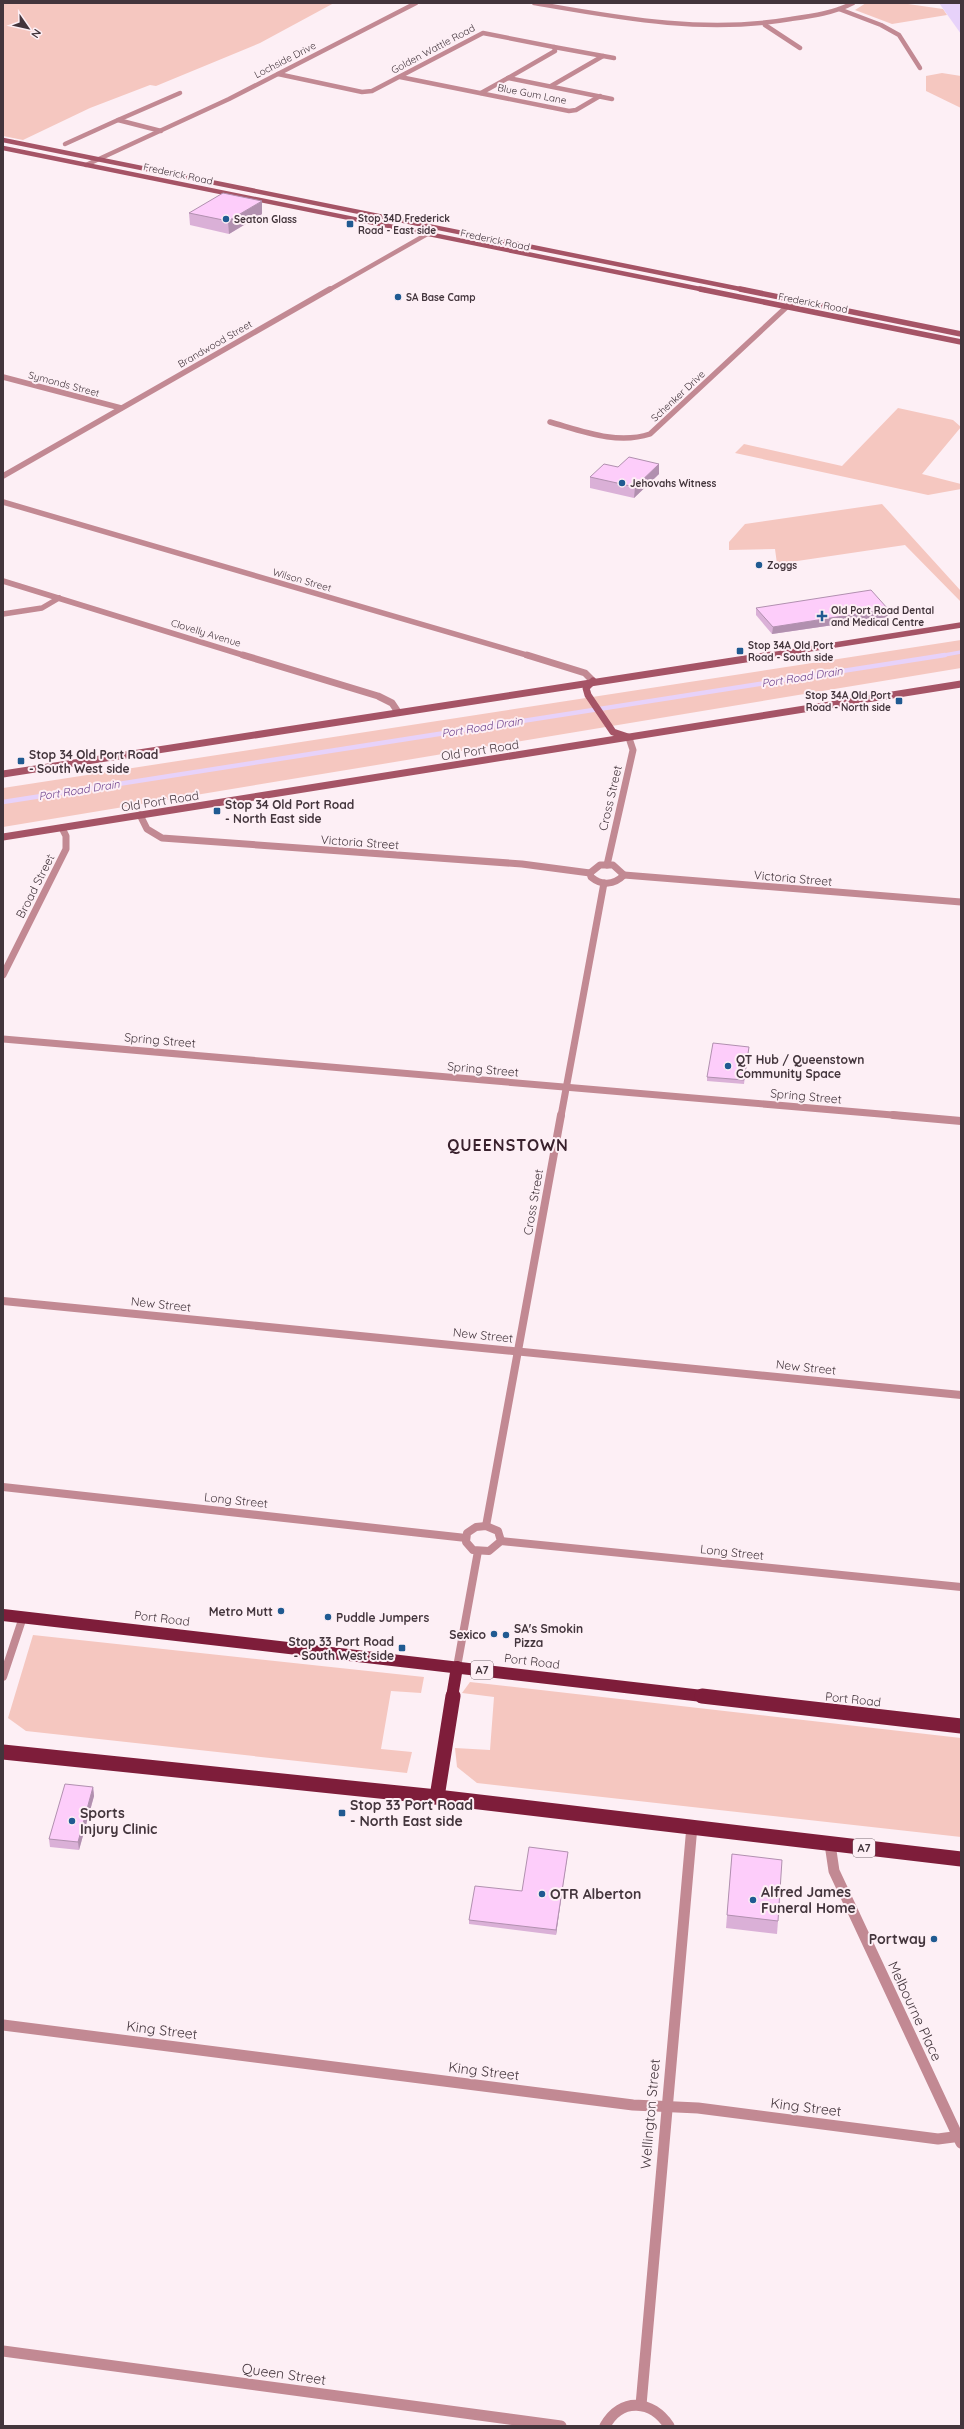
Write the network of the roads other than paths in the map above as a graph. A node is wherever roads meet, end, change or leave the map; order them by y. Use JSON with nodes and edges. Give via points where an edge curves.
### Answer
{"nodes":[{"id":1,"x":416,"y":3,"type":"edge"},
{"id":2,"x":534,"y":3,"type":"edge"},
{"id":3,"x":853,"y":3,"type":"edge"},
{"id":4,"x":839,"y":9,"type":"junction"},
{"id":5,"x":765,"y":25,"type":"junction"},
{"id":6,"x":554,"y":47,"type":"junction"},
{"id":7,"x":800,"y":48,"type":"dead end"},
{"id":8,"x":603,"y":56,"type":"junction"},
{"id":9,"x":614,"y":58,"type":"dead end"},
{"id":10,"x":920,"y":68,"type":"dead end"},
{"id":11,"x":278,"y":74,"type":"junction"},
{"id":12,"x":400,"y":77,"type":"junction"},
{"id":13,"x":508,"y":78,"type":"junction"},
{"id":14,"x":551,"y":86,"type":"junction"},
{"id":15,"x":180,"y":93,"type":"dead end"},
{"id":16,"x":481,"y":93,"type":"junction"},
{"id":17,"x":600,"y":96,"type":"junction"},
{"id":18,"x":612,"y":98,"type":"dead end"},
{"id":19,"x":118,"y":120,"type":"junction"},
{"id":20,"x":160,"y":131,"type":"junction"},
{"id":21,"x":3,"y":140,"type":"edge"},
{"id":22,"x":65,"y":144,"type":"dead end"},
{"id":23,"x":3,"y":148,"type":"edge"},
{"id":24,"x":98,"y":160,"type":"junction"},
{"id":25,"x":86,"y":165,"type":"junction"},
{"id":26,"x":436,"y":229,"type":"junction"},
{"id":27,"x":426,"y":235,"type":"junction"},
{"id":28,"x":793,"y":301,"type":"junction"},
{"id":29,"x":786,"y":307,"type":"junction"},
{"id":30,"x":961,"y":334,"type":"edge"},
{"id":31,"x":961,"y":342,"type":"edge"},
{"id":32,"x":3,"y":377,"type":"edge"},
{"id":33,"x":121,"y":408,"type":"junction"},
{"id":34,"x":550,"y":422,"type":"dead end"},
{"id":35,"x":3,"y":476,"type":"edge"},
{"id":36,"x":3,"y":502,"type":"edge"},
{"id":37,"x":3,"y":581,"type":"edge"},
{"id":38,"x":59,"y":598,"type":"junction"},
{"id":39,"x":3,"y":614,"type":"edge"},
{"id":40,"x":961,"y":625,"type":"edge"},
{"id":41,"x":593,"y":681,"type":"junction"},
{"id":42,"x":961,"y":684,"type":"edge"},
{"id":43,"x":398,"y":712,"type":"junction"},
{"id":44,"x":629,"y":738,"type":"junction"},
{"id":45,"x":3,"y":774,"type":"edge"},
{"id":46,"x":140,"y":815,"type":"junction"},
{"id":47,"x":62,"y":828,"type":"junction"},
{"id":48,"x":3,"y":837,"type":"edge"},
{"id":49,"x":607,"y":865,"type":"junction"},
{"id":50,"x":590,"y":873,"type":"junction"},
{"id":51,"x":624,"y":875,"type":"junction"},
{"id":52,"x":604,"y":883,"type":"junction"},
{"id":53,"x":961,"y":902,"type":"edge"},
{"id":54,"x":3,"y":975,"type":"edge"},
{"id":55,"x":3,"y":1039,"type":"edge"},
{"id":56,"x":566,"y":1088,"type":"junction"},
{"id":57,"x":961,"y":1121,"type":"edge"},
{"id":58,"x":3,"y":1301,"type":"edge"},
{"id":59,"x":518,"y":1351,"type":"junction"},
{"id":60,"x":961,"y":1395,"type":"edge"},
{"id":61,"x":3,"y":1486,"type":"edge"},
{"id":62,"x":486,"y":1526,"type":"junction"},
{"id":63,"x":466,"y":1538,"type":"junction"},
{"id":64,"x":500,"y":1541,"type":"junction"},
{"id":65,"x":478,"y":1551,"type":"junction"},
{"id":66,"x":961,"y":1587,"type":"edge"},
{"id":67,"x":3,"y":1615,"type":"edge"},
{"id":68,"x":23,"y":1617,"type":"junction"},
{"id":69,"x":457,"y":1667,"type":"junction"},
{"id":70,"x":3,"y":1677,"type":"edge"},
{"id":71,"x":961,"y":1726,"type":"edge"},
{"id":72,"x":3,"y":1752,"type":"edge"},
{"id":73,"x":437,"y":1797,"type":"junction"},
{"id":74,"x":692,"y":1826,"type":"junction"},
{"id":75,"x":830,"y":1844,"type":"junction"},
{"id":76,"x":961,"y":1859,"type":"edge"},
{"id":77,"x":3,"y":2025,"type":"edge"},
{"id":78,"x":666,"y":2107,"type":"junction"},
{"id":79,"x":960,"y":2138,"type":"edge"},
{"id":80,"x":3,"y":2351,"type":"edge"},
{"id":81,"x":641,"y":2405,"type":"junction"},
{"id":82,"x":561,"y":2426,"type":"edge"},
{"id":83,"x":606,"y":2426,"type":"edge"},
{"id":84,"x":668,"y":2426,"type":"edge"}],
"edges":[{"from":1,"to":11,"type":"street","name":"Lochside Drive"},
{"from":2,"to":5,"type":"street","via":[[657,24],[692,27]]},
{"from":3,"to":4,"type":"street"},
{"from":4,"to":5,"type":"street"},
{"from":4,"to":10,"type":"street","via":[[881,25],[899,35]]},
{"from":5,"to":7,"type":"street"},
{"from":6,"to":8,"type":"street","name":"Golden Wattle Road"},
{"from":6,"to":12,"type":"street","name":"Golden Wattle Road","via":[[483,33]]},
{"from":6,"to":13,"type":"street","via":[[555,51]]},
{"from":8,"to":9,"type":"street","name":"Golden Wattle Road"},
{"from":8,"to":14,"type":"street"},
{"from":11,"to":12,"type":"street","name":"Golden Wattle Road","via":[[362,92],[372,91]]},
{"from":11,"to":20,"type":"street","name":"Lochside Drive"},
{"from":12,"to":16,"type":"street","name":"Blue Gum Lane"},
{"from":13,"to":14,"type":"street"},
{"from":13,"to":16,"type":"street","name":"Blue Gum Lane"},
{"from":14,"to":17,"type":"street"},
{"from":15,"to":19,"type":"street"},
{"from":16,"to":17,"type":"street","name":"Blue Gum Lane","via":[[569,111],[576,110]]},
{"from":17,"to":18,"type":"street"},
{"from":19,"to":20,"type":"street"},
{"from":19,"to":22,"type":"street"},
{"from":20,"to":24,"type":"street","name":"Lochside Drive"},
{"from":21,"to":24,"type":"main road","name":"Frederick Road"},
{"from":23,"to":25,"type":"main road","name":"Frederick Road"},
{"from":24,"to":25,"type":"street","name":"Lochside Drive"},
{"from":24,"to":26,"type":"main road","name":"Frederick Road"},
{"from":25,"to":27,"type":"main road","name":"Frederick Road"},
{"from":26,"to":27,"type":"street","name":"Brandwood Street"},
{"from":26,"to":28,"type":"main road","name":"Frederick Road"},
{"from":27,"to":29,"type":"main road","name":"Frederick Road"},
{"from":27,"to":33,"type":"street","name":"Brandwood Street"},
{"from":28,"to":29,"type":"street","name":"Schenker Drive"},
{"from":28,"to":30,"type":"main road","name":"Frederick Road"},
{"from":29,"to":31,"type":"main road","name":"Frederick Road"},
{"from":29,"to":34,"type":"street","name":"Schenker Drive","via":[[650,434],[640,439],[624,439]]},
{"from":32,"to":33,"type":"street","name":"Symonds Street"},
{"from":33,"to":35,"type":"street","name":"Brandwood Street"},
{"from":36,"to":41,"type":"street","name":"Wilson Street","via":[[566,666],[585,673]]},
{"from":37,"to":38,"type":"street","name":"Clovelly Avenue"},
{"from":38,"to":39,"type":"street","via":[[42,608]]},
{"from":38,"to":43,"type":"street","name":"Clovelly Avenue","via":[[378,696],[392,704]]},
{"from":40,"to":41,"type":"main road"},
{"from":41,"to":43,"type":"main road"},
{"from":41,"to":44,"type":"main road","via":[[586,688],[588,695],[611,729]]},
{"from":42,"to":44,"type":"main road","name":"Old Port Road"},
{"from":43,"to":45,"type":"main road"},
{"from":44,"to":46,"type":"main road","name":"Old Port Road"},
{"from":44,"to":49,"type":"street","name":"Cross Street","via":[[633,750]]},
{"from":46,"to":47,"type":"main road","name":"Old Port Road"},
{"from":46,"to":50,"type":"street","name":"Victoria Street","via":[[147,829],[162,838],[522,864]]},
{"from":47,"to":48,"type":"main road","name":"Old Port Road"},
{"from":47,"to":54,"type":"street","name":"Broad Street","via":[[66,836],[66,849]]},
{"from":49,"to":50,"type":"street","via":[[595,867]]},
{"from":49,"to":51,"type":"street","via":[[621,869]]},
{"from":50,"to":52,"type":"street","via":[[594,880]]},
{"from":51,"to":52,"type":"street","via":[[617,882]]},
{"from":51,"to":53,"type":"street","name":"Victoria Street"},
{"from":52,"to":56,"type":"street","name":"Cross Street"},
{"from":55,"to":56,"type":"street","name":"Spring Street"},
{"from":56,"to":57,"type":"street","name":"Spring Street"},
{"from":56,"to":59,"type":"street","name":"Cross Street"},
{"from":58,"to":59,"type":"street","name":"New Street"},
{"from":59,"to":60,"type":"street","name":"New Street"},
{"from":59,"to":62,"type":"street","name":"Cross Street"},
{"from":61,"to":63,"type":"street","name":"Long Street"},
{"from":62,"to":63,"type":"street","via":[[471,1530]]},
{"from":62,"to":64,"type":"street","via":[[498,1532]]},
{"from":63,"to":65,"type":"street","via":[[468,1546]]},
{"from":64,"to":65,"type":"street","via":[[495,1548]]},
{"from":64,"to":66,"type":"street","name":"Long Street"},
{"from":65,"to":69,"type":"street"},
{"from":67,"to":68,"type":"highway","name":"Port Road","number":"A7"},
{"from":68,"to":69,"type":"highway","name":"Port Road","number":"A7"},
{"from":68,"to":70,"type":"street"},
{"from":69,"to":71,"type":"highway","name":"Port Road","number":"A7"},
{"from":69,"to":73,"type":"highway"},
{"from":72,"to":73,"type":"highway","number":"A7"},
{"from":73,"to":74,"type":"highway","number":"A7"},
{"from":74,"to":75,"type":"highway","number":"A7"},
{"from":74,"to":78,"type":"street","name":"Wellington Street"},
{"from":75,"to":76,"type":"highway","number":"A7"},
{"from":75,"to":79,"type":"street","name":"Melbourne Place","via":[[834,1871]]},
{"from":77,"to":78,"type":"street","name":"King Street","via":[[617,2103]]},
{"from":78,"to":79,"type":"street","name":"King Street","via":[[698,2108],[938,2139]]},
{"from":78,"to":81,"type":"street","name":"Wellington Street"},
{"from":80,"to":82,"type":"street","name":"Queen Street"},
{"from":81,"to":83,"type":"street","via":[[621,2408],[613,2414]]},
{"from":81,"to":84,"type":"street","via":[[660,2414]]}]}
